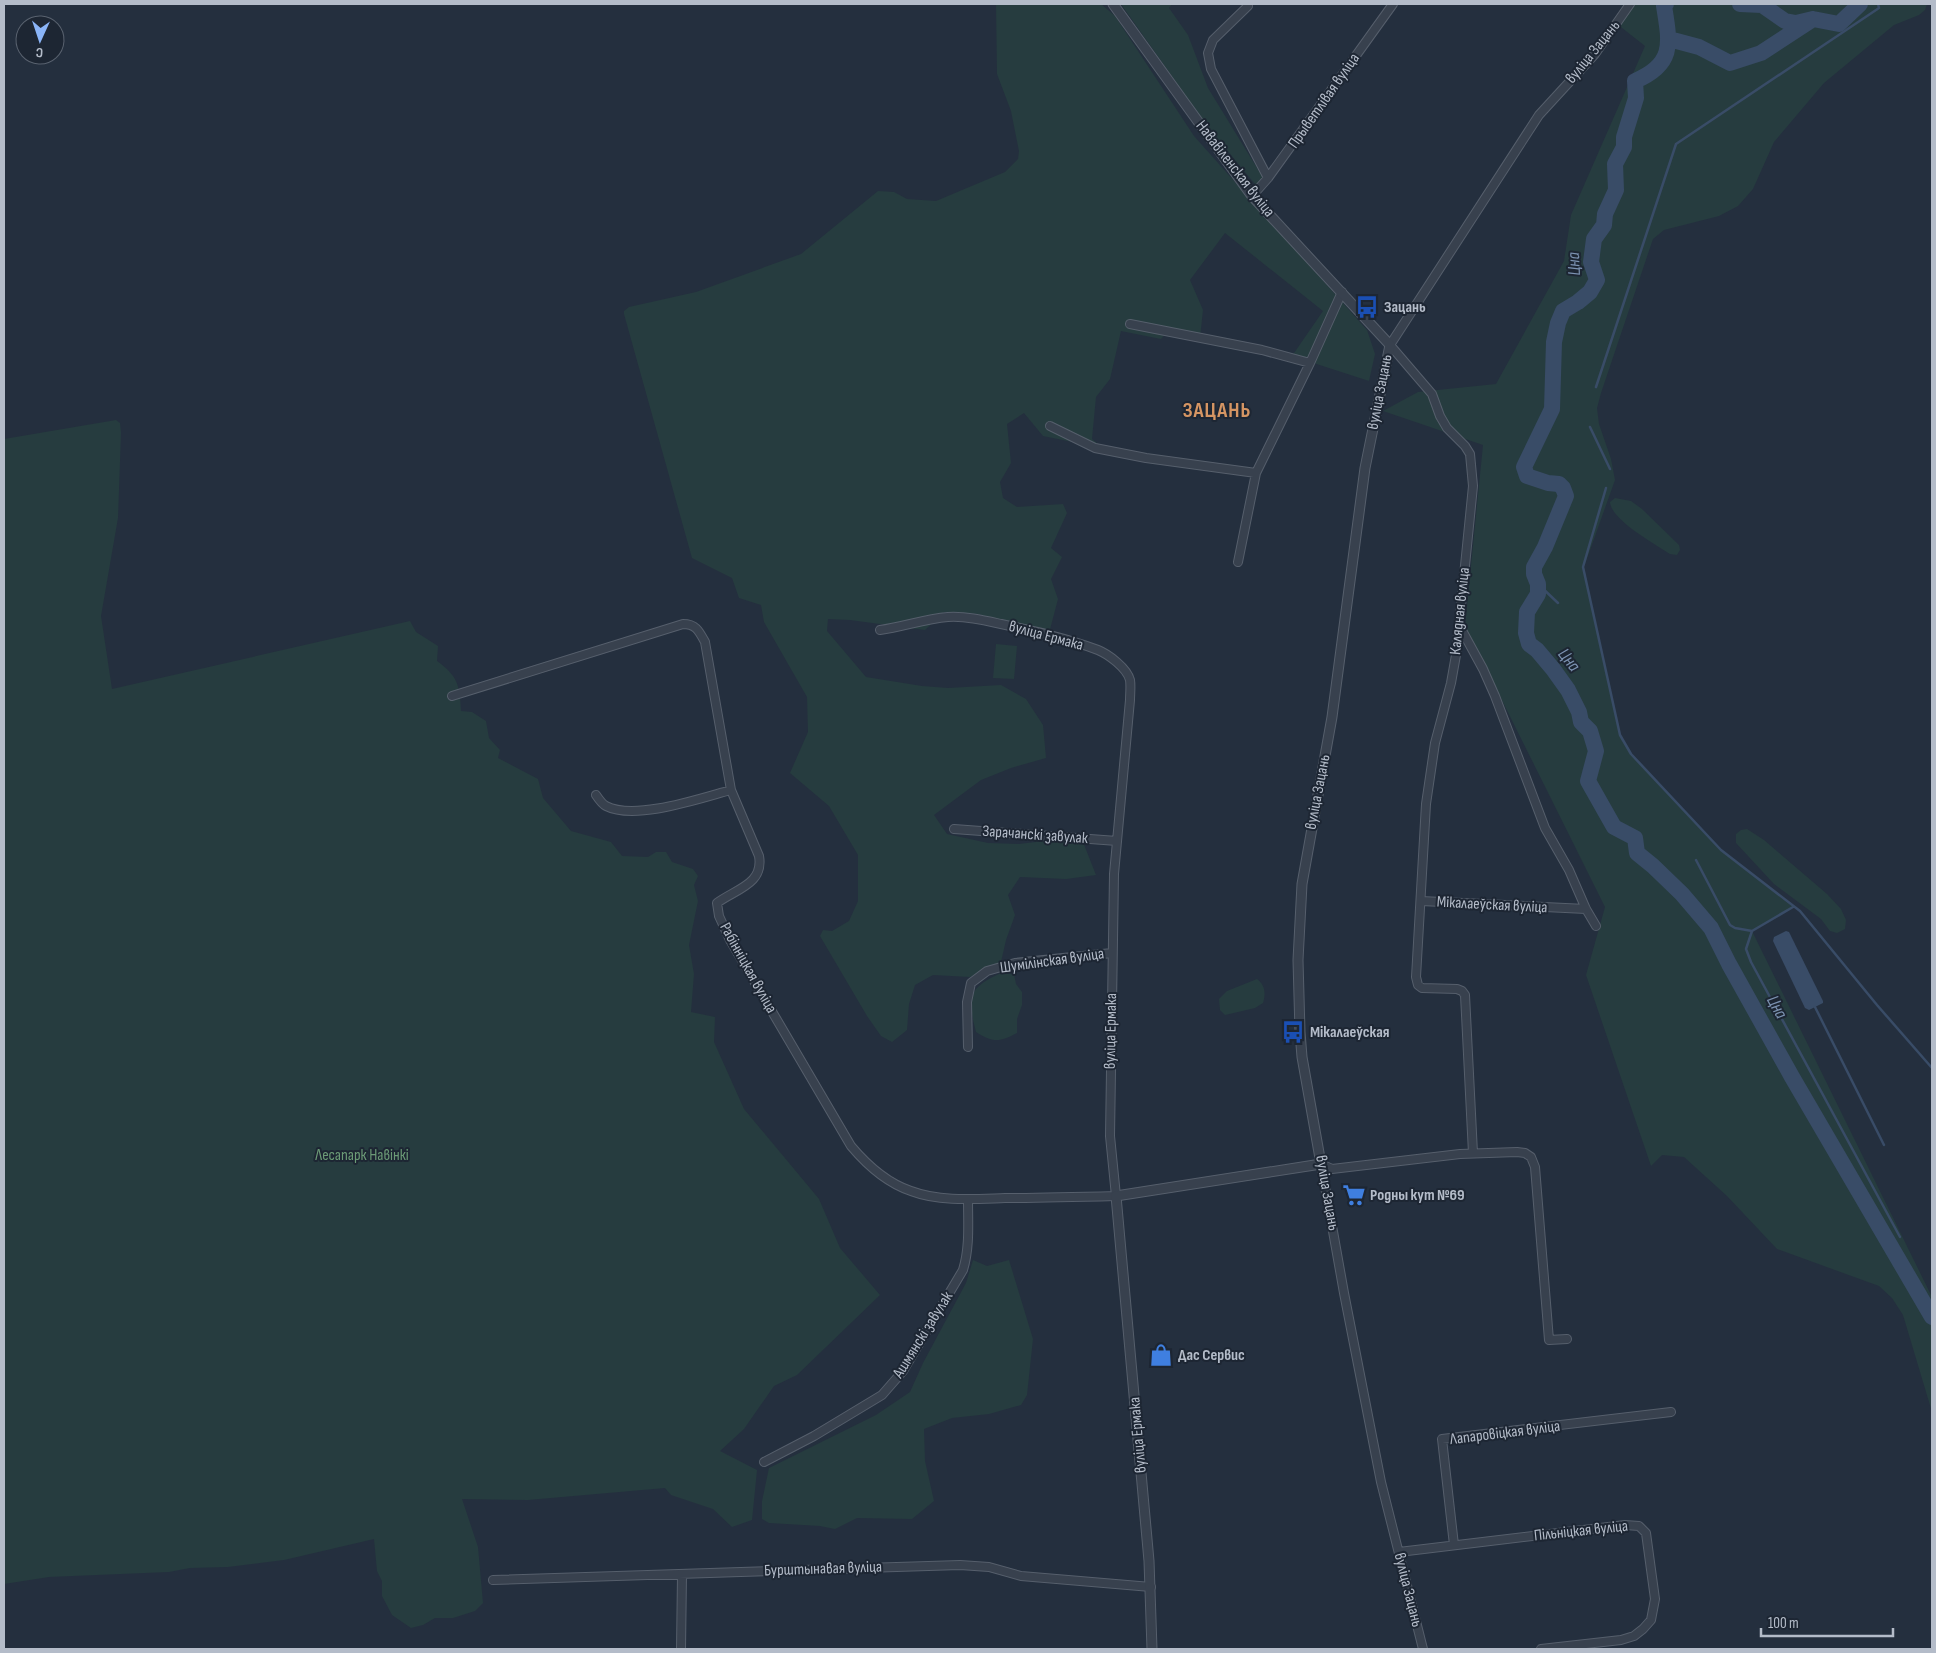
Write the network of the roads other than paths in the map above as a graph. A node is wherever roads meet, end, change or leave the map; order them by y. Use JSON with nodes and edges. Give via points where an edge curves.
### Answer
{"nodes":[{"id":1,"x":1113,"y":4,"type":"edge"},
{"id":2,"x":1392,"y":4,"type":"edge"},
{"id":3,"x":1630,"y":4,"type":"edge"},
{"id":4,"x":1248,"y":6,"type":"dead end"},
{"id":5,"x":1268,"y":178,"type":"junction"},
{"id":6,"x":1252,"y":196,"type":"junction"},
{"id":7,"x":1342,"y":292,"type":"junction"},
{"id":8,"x":1130,"y":324,"type":"dead end"},
{"id":9,"x":1390,"y":346,"type":"junction"},
{"id":10,"x":1310,"y":363,"type":"junction"},
{"id":11,"x":1050,"y":426,"type":"dead end"},
{"id":12,"x":1256,"y":473,"type":"junction"},
{"id":13,"x":1238,"y":562,"type":"dead end"},
{"id":14,"x":1459,"y":625,"type":"junction"},
{"id":15,"x":880,"y":630,"type":"dead end"},
{"id":16,"x":452,"y":696,"type":"dead end"},
{"id":17,"x":731,"y":790,"type":"junction"},
{"id":18,"x":596,"y":795,"type":"dead end"},
{"id":19,"x":954,"y":829,"type":"dead end"},
{"id":20,"x":1116,"y":841,"type":"junction"},
{"id":21,"x":1421,"y":901,"type":"junction"},
{"id":22,"x":1586,"y":909,"type":"junction"},
{"id":23,"x":1596,"y":926,"type":"dead end"},
{"id":24,"x":1112,"y":952,"type":"junction"},
{"id":25,"x":968,"y":1047,"type":"dead end"},
{"id":26,"x":1473,"y":1153,"type":"junction"},
{"id":27,"x":1322,"y":1164,"type":"junction"},
{"id":28,"x":1116,"y":1196,"type":"junction"},
{"id":29,"x":968,"y":1199,"type":"junction"},
{"id":30,"x":1567,"y":1339,"type":"dead end"},
{"id":31,"x":1672,"y":1412,"type":"dead end"},
{"id":32,"x":764,"y":1462,"type":"dead end"},
{"id":33,"x":1454,"y":1545,"type":"junction"},
{"id":34,"x":1399,"y":1552,"type":"junction"},
{"id":35,"x":682,"y":1575,"type":"junction"},
{"id":36,"x":493,"y":1580,"type":"dead end"},
{"id":37,"x":1151,"y":1587,"type":"junction"},
{"id":38,"x":681,"y":1649,"type":"edge"},
{"id":39,"x":1152,"y":1649,"type":"edge"},
{"id":40,"x":1422,"y":1649,"type":"edge"},
{"id":41,"x":1542,"y":1649,"type":"edge"}],
"edges":[{"from":1,"to":6,"type":"street","name":"Нававіленская вуліца"},
{"from":2,"to":5,"type":"street","name":"Прыветлівая вуліца"},
{"from":3,"to":9,"type":"street","name":"вуліца Зацань","via":[[1595,54],[1539,115]]},
{"from":4,"to":5,"type":"street","via":[[1213,40],[1208,53],[1211,69]]},
{"from":5,"to":6,"type":"street","name":"Прыветлівая вуліца"},
{"from":6,"to":7,"type":"street","name":"Нававіленская вуліца"},
{"from":7,"to":9,"type":"street","name":"Нававіленская вуліца"},
{"from":7,"to":10,"type":"street"},
{"from":8,"to":10,"type":"street","via":[[1262,350]]},
{"from":9,"to":14,"type":"street","name":"Калядная вуліца","via":[[1432,394],[1447,428],[1470,454],[1473,486]]},
{"from":9,"to":27,"type":"street","name":"вуліца Зацань","via":[[1365,468],[1332,717],[1302,884],[1298,960],[1300,1032]]},
{"from":10,"to":12,"type":"street"},
{"from":11,"to":12,"type":"street","via":[[1095,448]]},
{"from":12,"to":13,"type":"street"},
{"from":14,"to":21,"type":"street","name":"Калядная вуліца","via":[[1451,683],[1436,743],[1426,804]]},
{"from":14,"to":22,"type":"street","via":[[1495,696],[1545,828]]},
{"from":15,"to":20,"type":"street","name":"вуліца Ермака","via":[[924,620],[970,617],[1048,634],[1103,652],[1130,680]]},
{"from":16,"to":17,"type":"street","name":"Рабінніцкая вуліца","via":[[691,624],[705,642]]},
{"from":17,"to":18,"type":"street","via":[[652,810],[622,810],[605,806]]},
{"from":17,"to":29,"type":"street","name":"Рабінніцкая вуліца","via":[[761,866],[750,883],[718,903],[719,916],[730,940],[851,1146],[862,1159],[911,1191]]},
{"from":19,"to":20,"type":"street","name":"Зарачанскі завулак"},
{"from":20,"to":24,"type":"street","name":"вуліца Ермака"},
{"from":21,"to":22,"type":"street","name":"Мікалаеўская вуліца"},
{"from":21,"to":26,"type":"street","name":"Мікалаеўская вуліца","via":[[1418,986],[1424,989],[1457,988],[1465,995]]},
{"from":22,"to":23,"type":"street"},
{"from":24,"to":25,"type":"street","name":"Шумілінская вуліца","via":[[1015,963],[987,971],[971,983],[967,1002]]},
{"from":24,"to":28,"type":"street","name":"вуліца Ермака","via":[[1110,1136]]},
{"from":26,"to":27,"type":"street","via":[[1332,1169]]},
{"from":26,"to":30,"type":"street","via":[[1521,1152],[1533,1159],[1550,1340]]},
{"from":27,"to":28,"type":"street"},
{"from":27,"to":34,"type":"street","name":"вуліца Зацань","via":[[1381,1482]]},
{"from":28,"to":29,"type":"street","name":"Рабінніцкая вуліца"},
{"from":28,"to":37,"type":"street","name":"вуліца Ермака"},
{"from":29,"to":32,"type":"street","name":"Ашмянскі завулак","via":[[967,1258],[963,1270],[903,1371],[882,1395]]},
{"from":31,"to":33,"type":"street","name":"Лапаровіцкая вуліца","via":[[1442,1439]]},
{"from":33,"to":34,"type":"street","name":"Пільніцкая вуліца"},
{"from":33,"to":41,"type":"street","name":"Пільніцкая вуліца","via":[[1625,1525],[1639,1526],[1646,1532],[1655,1599],[1651,1620],[1634,1636],[1621,1640]]},
{"from":34,"to":40,"type":"street","name":"вуліца Зацань"},
{"from":35,"to":36,"type":"street","name":"Бурштынавая вуліца"},
{"from":35,"to":37,"type":"street","name":"Бурштынавая вуліца","via":[[960,1565],[988,1567],[1021,1576]]},
{"from":35,"to":38,"type":"street"},
{"from":37,"to":39,"type":"street","name":"вуліца Ермака"}]}
